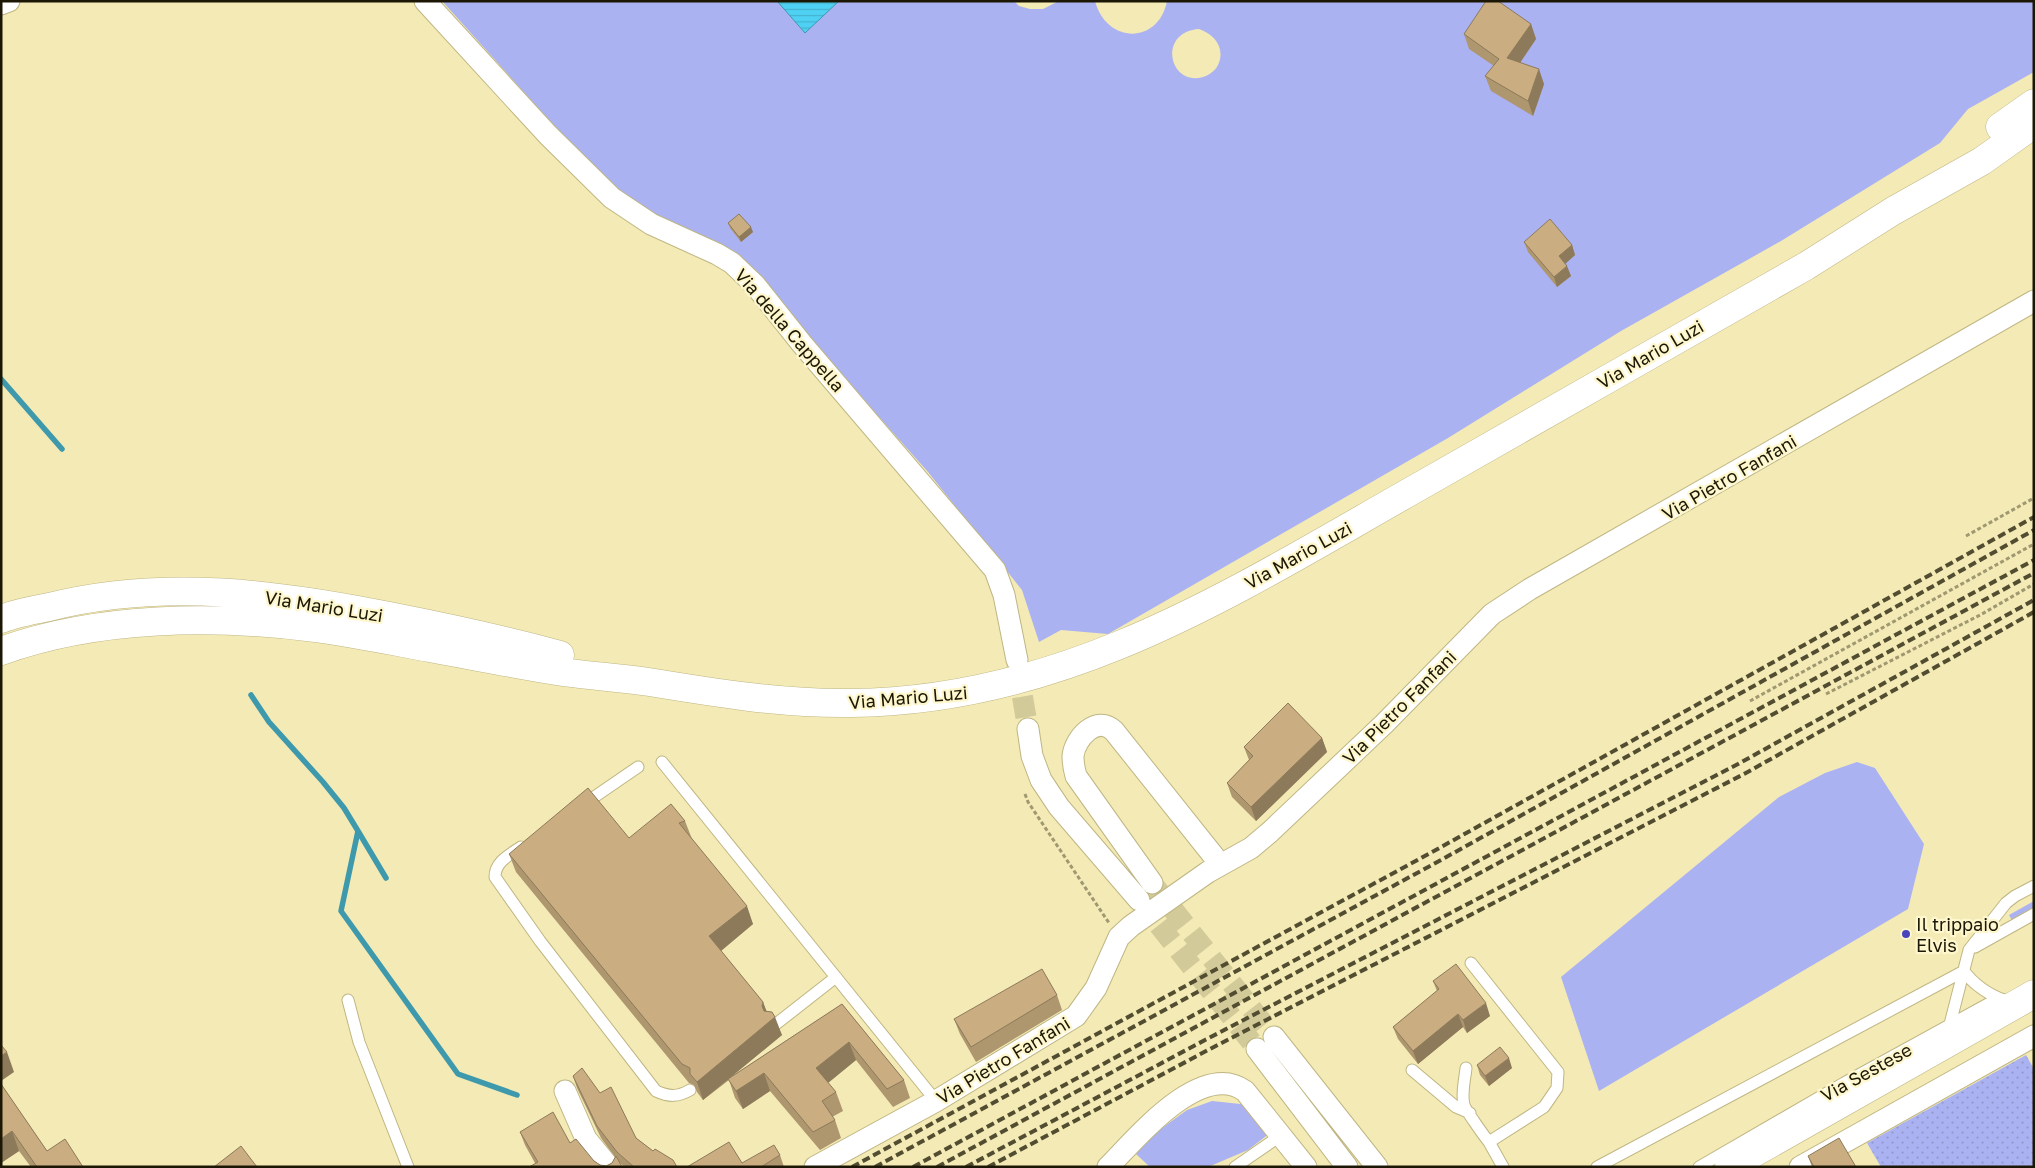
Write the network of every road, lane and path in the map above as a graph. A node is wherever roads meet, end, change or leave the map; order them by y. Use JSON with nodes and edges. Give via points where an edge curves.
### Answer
{"nodes":[{"id":1,"x":10,"y":1,"type":"edge"},
{"id":2,"x":425,"y":1,"type":"edge"},
{"id":3,"x":1,"y":4,"type":"edge"},
{"id":4,"x":2034,"y":103,"type":"edge"},
{"id":5,"x":2034,"y":124,"type":"edge"},
{"id":6,"x":1893,"y":211,"type":"junction"},
{"id":7,"x":2034,"y":301,"type":"edge"},
{"id":8,"x":2034,"y":498,"type":"edge"},
{"id":9,"x":1966,"y":536,"type":"dead end"},
{"id":10,"x":2034,"y":544,"type":"edge"},
{"id":11,"x":2034,"y":584,"type":"edge"},
{"id":12,"x":1,"y":619,"type":"edge"},
{"id":13,"x":1,"y":651,"type":"edge"},
{"id":14,"x":1016,"y":660,"type":"tunnel mouth"},
{"id":15,"x":642,"y":681,"type":"junction"},
{"id":16,"x":1826,"y":694,"type":"dead end"},
{"id":17,"x":1750,"y":701,"type":"dead end"},
{"id":18,"x":1028,"y":728,"type":"tunnel mouth"},
{"id":19,"x":662,"y":762,"type":"dead end"},
{"id":20,"x":638,"y":767,"type":"dead end"},
{"id":21,"x":1023,"y":787,"type":"dead end"},
{"id":22,"x":574,"y":811,"type":"edge"},
{"id":23,"x":535,"y":838,"type":"edge"},
{"id":24,"x":1220,"y":864,"type":"junction"},
{"id":25,"x":2034,"y":886,"type":"edge"},
{"id":26,"x":2034,"y":914,"type":"edge"},
{"id":27,"x":1119,"y":937,"type":"junction"},
{"id":28,"x":1969,"y":950,"type":"junction"},
{"id":29,"x":1471,"y":963,"type":"dead end"},
{"id":30,"x":1964,"y":971,"type":"junction"},
{"id":31,"x":836,"y":978,"type":"junction"},
{"id":32,"x":2018,"y":996,"type":"edge"},
{"id":33,"x":348,"y":1000,"type":"dead end"},
{"id":34,"x":776,"y":1024,"type":"edge"},
{"id":35,"x":1945,"y":1037,"type":"junction"},
{"id":36,"x":2033,"y":1039,"type":"edge"},
{"id":37,"x":1466,"y":1068,"type":"dead end"},
{"id":38,"x":1412,"y":1070,"type":"dead end"},
{"id":39,"x":690,"y":1090,"type":"edge"},
{"id":40,"x":565,"y":1091,"type":"dead end"},
{"id":41,"x":936,"y":1101,"type":"junction"},
{"id":42,"x":1470,"y":1113,"type":"junction"},
{"id":43,"x":1280,"y":1136,"type":"junction"},
{"id":44,"x":1489,"y":1142,"type":"junction"},
{"id":45,"x":408,"y":1167,"type":"edge"},
{"id":46,"x":609,"y":1167,"type":"edge"},
{"id":47,"x":815,"y":1167,"type":"edge"},
{"id":48,"x":1108,"y":1167,"type":"edge"},
{"id":49,"x":1235,"y":1167,"type":"edge"},
{"id":50,"x":1306,"y":1167,"type":"edge"},
{"id":51,"x":1347,"y":1167,"type":"edge"},
{"id":52,"x":1377,"y":1167,"type":"edge"},
{"id":53,"x":1503,"y":1167,"type":"edge"},
{"id":54,"x":1597,"y":1167,"type":"edge"},
{"id":55,"x":1699,"y":1167,"type":"edge"},
{"id":56,"x":1729,"y":1167,"type":"edge"},
{"id":57,"x":1800,"y":1167,"type":"edge"}],
"edges":[{"from":1,"to":3,"type":"street"},
{"from":2,"to":14,"type":"street","name":"Via della Cappella","via":[[548,135],[612,198],[651,224],[724,258],[755,285],[995,570],[1004,595]]},
{"from":4,"to":6,"type":"main road","name":"Via Mario Luzi","via":[[1972,147]]},
{"from":5,"to":6,"type":"main road","name":"Via Mario Luzi","via":[[1982,161]]},
{"from":6,"to":15,"type":"main road","name":"Via Mario Luzi","via":[[1797,270],[1268,572],[1177,621],[1113,649],[1054,670],[967,693],[891,702],[766,700]]},
{"from":7,"to":24,"type":"street","name":"Via Pietro Fanfani","via":[[1530,589],[1492,614],[1384,724],[1270,832],[1251,848]]},
{"from":8,"to":9,"type":"path"},
{"from":10,"to":17,"type":"path"},
{"from":11,"to":16,"type":"path"},
{"from":12,"to":15,"type":"main road","name":"Via Mario Luzi","via":[[72,601],[132,593],[174,590],[269,596],[334,605],[516,643]]},
{"from":13,"to":15,"type":"main road","name":"Via Mario Luzi","via":[[28,641],[87,630],[146,623],[230,620],[319,628],[562,672]]},
{"from":18,"to":24,"type":"street","via":[[1032,756],[1041,780],[1059,807],[1145,892],[1076,776],[1073,754],[1082,736],[1096,726],[1103,725],[1114,731]]},
{"from":19,"to":31,"type":"lane"},
{"from":20,"to":22,"type":"lane"},
{"from":21,"to":27,"type":"path","via":[[1028,802]]},
{"from":23,"to":39,"type":"lane","via":[[503,860],[495,870],[495,877],[540,941],[656,1090],[677,1096]]},
{"from":24,"to":27,"type":"street","name":"Via Pietro Fanfani"},
{"from":25,"to":28,"type":"lane","via":[[2006,903]]},
{"from":26,"to":28,"type":"lane"},
{"from":27,"to":41,"type":"street","name":"Via Pietro Fanfani","via":[[1096,988],[1076,1016]]},
{"from":28,"to":30,"type":"lane"},
{"from":29,"to":44,"type":"lane","via":[[1558,1072],[1557,1088],[1544,1106]]},
{"from":30,"to":32,"type":"lane","via":[[1970,979]]},
{"from":30,"to":35,"type":"lane"},
{"from":30,"to":54,"type":"lane"},
{"from":31,"to":34,"type":"lane"},
{"from":31,"to":41,"type":"lane"},
{"from":32,"to":35,"type":"main road","name":"Via Sestese"},
{"from":33,"to":45,"type":"lane","via":[[359,1042]]},
{"from":35,"to":55,"type":"lane","name":"Via Sestese","via":[[1844,1083]]},
{"from":35,"to":56,"type":"main road","name":"Via Sestese"},
{"from":36,"to":57,"type":"street"},
{"from":37,"to":42,"type":"lane","via":[[1463,1102]]},
{"from":38,"to":42,"type":"lane","via":[[1456,1107]]},
{"from":40,"to":46,"type":"street","via":[[586,1139]]},
{"from":41,"to":47,"type":"street","name":"Via Pietro Fanfani"},
{"from":42,"to":44,"type":"lane"},
{"from":43,"to":48,"type":"street","via":[[1238,1085],[1218,1084],[1185,1096],[1169,1107]]},
{"from":43,"to":49,"type":"lane"},
{"from":43,"to":50,"type":"street"},
{"from":44,"to":53,"type":"lane"},
{"from":51,"to":52,"type":"street","via":[[1265,1043]]}]}
